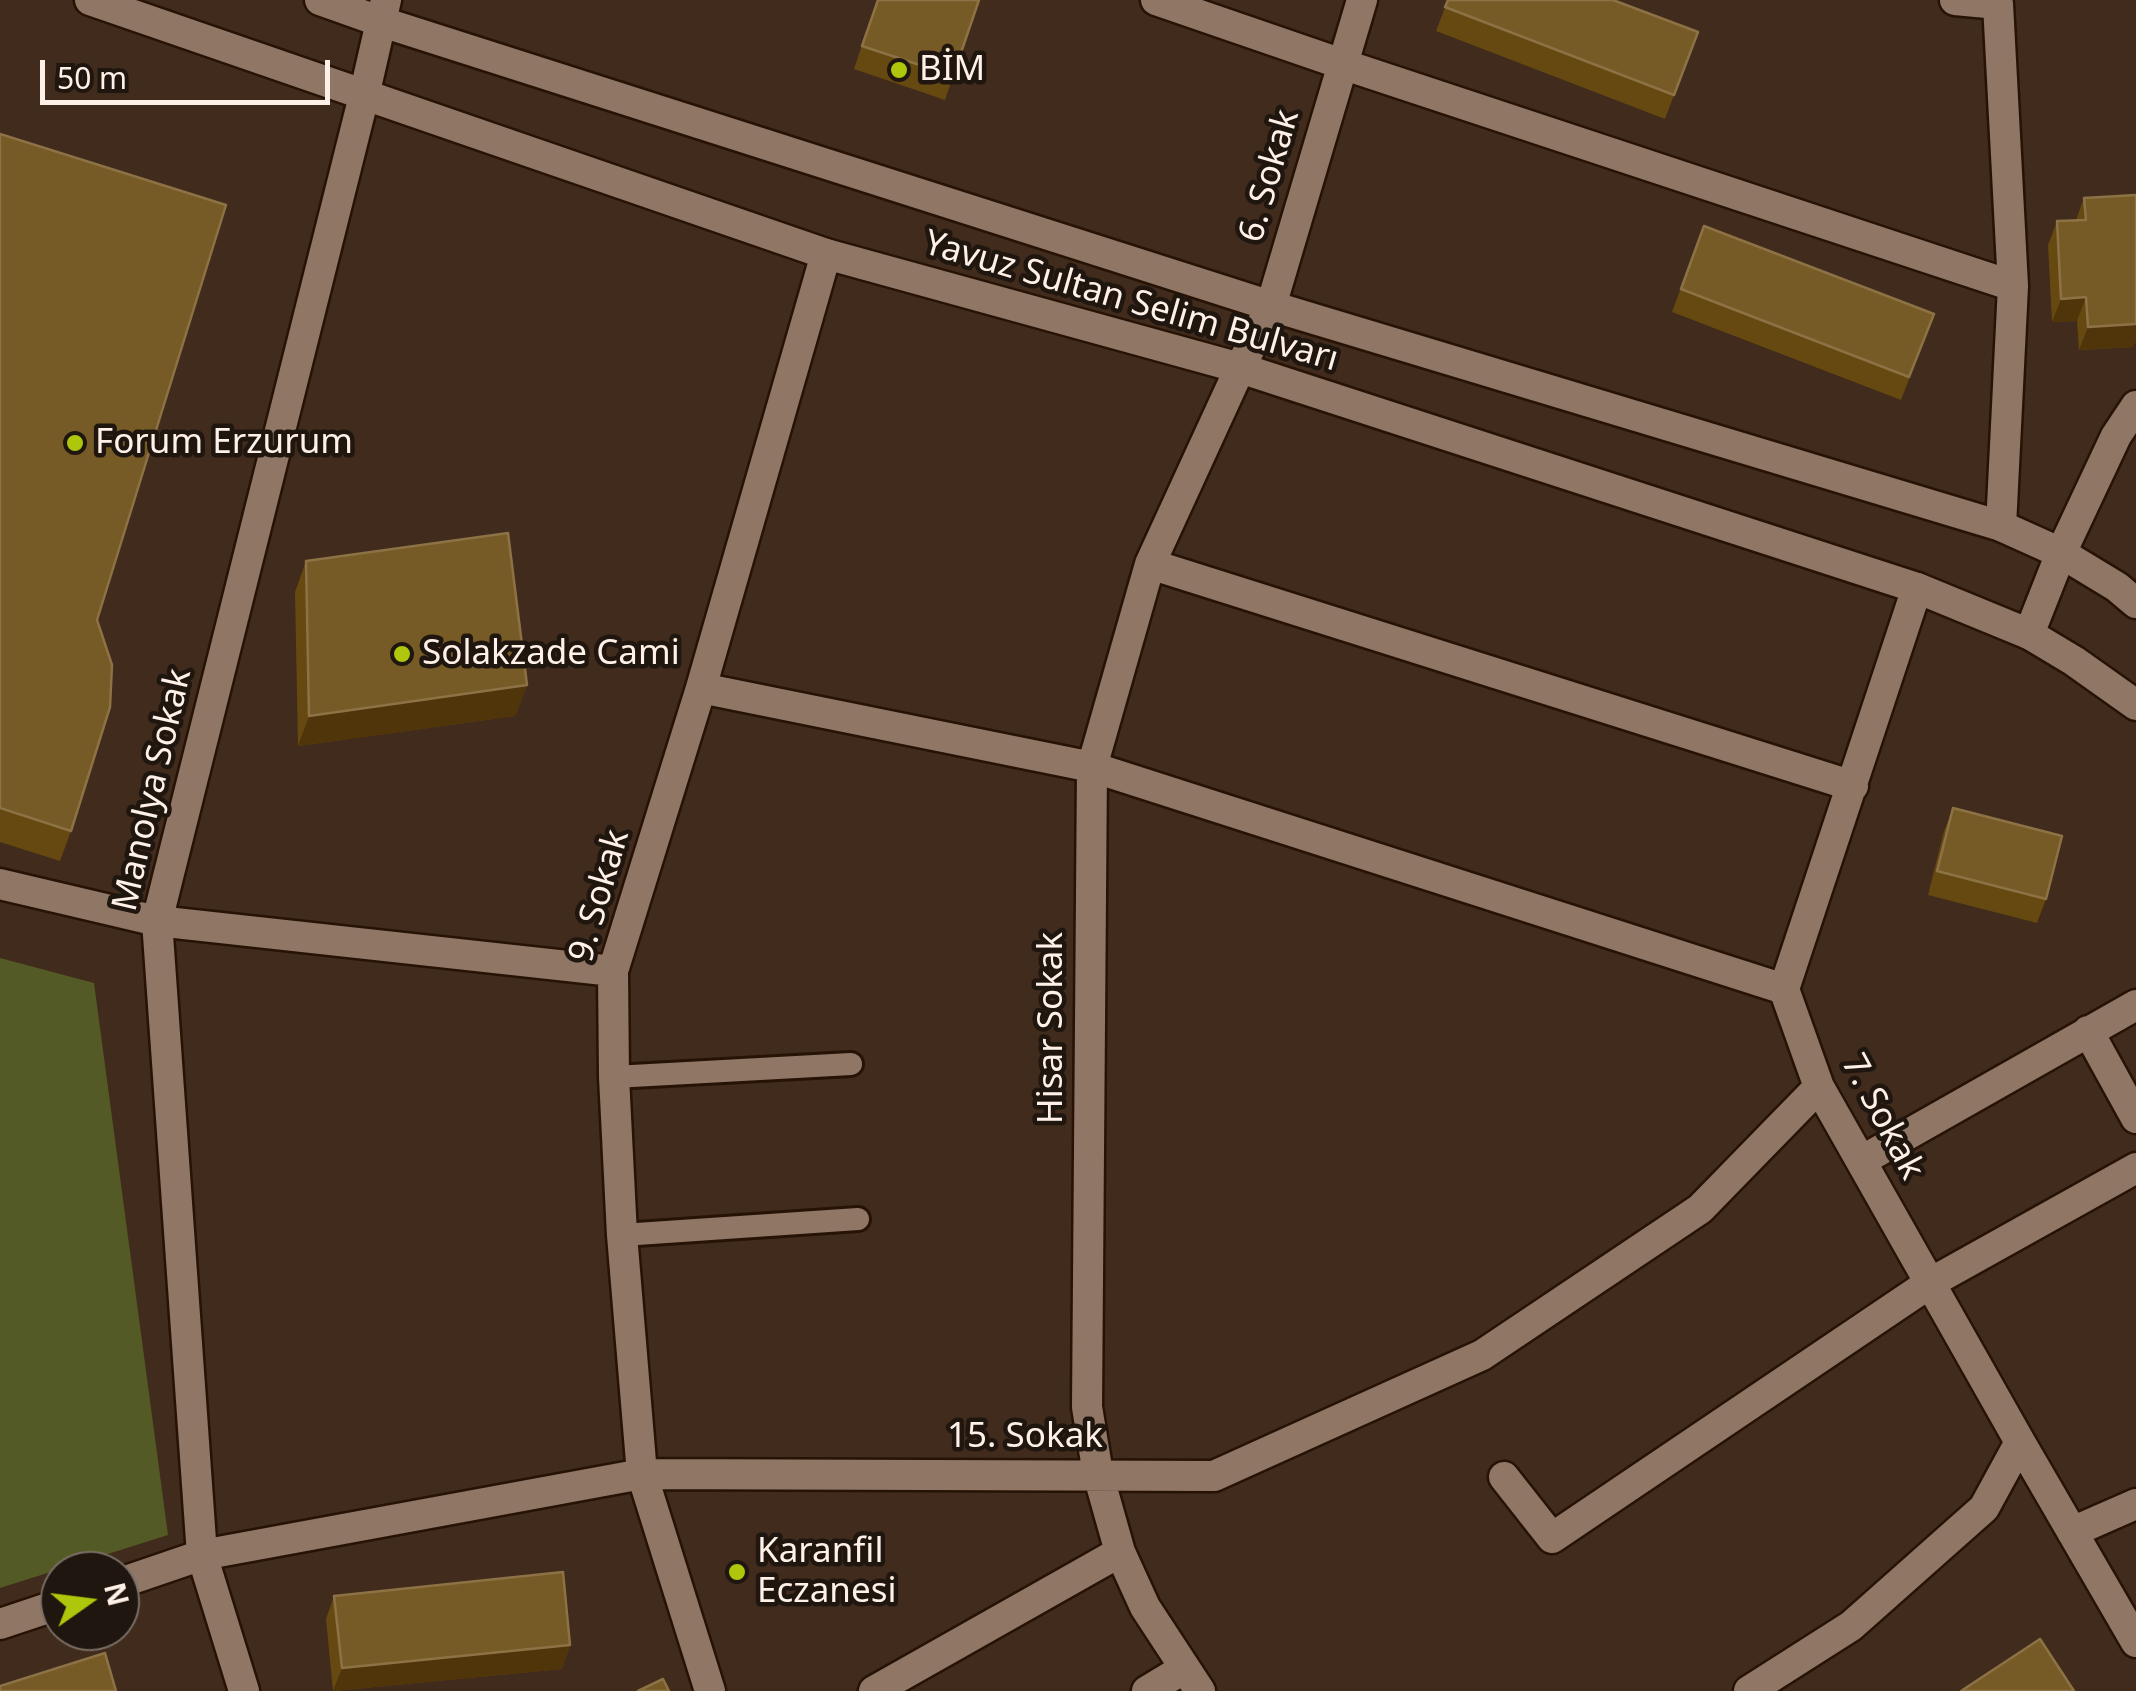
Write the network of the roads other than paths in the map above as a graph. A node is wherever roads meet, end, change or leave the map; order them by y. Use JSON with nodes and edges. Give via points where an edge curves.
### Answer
{"nodes":[{"id":1,"x":90,"y":0,"type":"edge"},
{"id":2,"x":320,"y":0,"type":"edge"},
{"id":3,"x":1156,"y":0,"type":"edge"},
{"id":4,"x":1362,"y":0,"type":"edge"},
{"id":5,"x":1955,"y":0,"type":"edge"},
{"id":6,"x":384,"y":11,"type":"edge"},
{"id":7,"x":1342,"y":64,"type":"junction"},
{"id":8,"x":364,"y":96,"type":"junction"},
{"id":9,"x":826,"y":254,"type":"junction"},
{"id":10,"x":2013,"y":286,"type":"junction"},
{"id":11,"x":1271,"y":306,"type":"junction"},
{"id":12,"x":1240,"y":368,"type":"junction"},
{"id":13,"x":2136,"y":406,"type":"edge"},
{"id":14,"x":2000,"y":526,"type":"junction"},
{"id":15,"x":2060,"y":553,"type":"junction"},
{"id":16,"x":1150,"y":564,"type":"junction"},
{"id":17,"x":1918,"y":588,"type":"junction"},
{"id":18,"x":2136,"y":603,"type":"edge"},
{"id":19,"x":2029,"y":634,"type":"junction"},
{"id":20,"x":701,"y":688,"type":"junction"},
{"id":21,"x":2136,"y":706,"type":"edge"},
{"id":22,"x":1092,"y":767,"type":"junction"},
{"id":23,"x":1853,"y":786,"type":"junction"},
{"id":24,"x":0,"y":884,"type":"edge"},
{"id":25,"x":157,"y":920,"type":"junction"},
{"id":26,"x":613,"y":971,"type":"junction"},
{"id":27,"x":1784,"y":989,"type":"junction"},
{"id":28,"x":2136,"y":1006,"type":"edge"},
{"id":29,"x":2088,"y":1031,"type":"junction"},
{"id":30,"x":851,"y":1064,"type":"dead end"},
{"id":31,"x":614,"y":1076,"type":"junction"},
{"id":32,"x":1819,"y":1086,"type":"junction"},
{"id":33,"x":2136,"y":1118,"type":"edge"},
{"id":34,"x":1861,"y":1161,"type":"junction"},
{"id":35,"x":2136,"y":1168,"type":"edge"},
{"id":36,"x":858,"y":1219,"type":"dead end"},
{"id":37,"x":622,"y":1235,"type":"junction"},
{"id":38,"x":1930,"y":1283,"type":"junction"},
{"id":39,"x":2020,"y":1442,"type":"junction"},
{"id":40,"x":642,"y":1474,"type":"junction"},
{"id":41,"x":1098,"y":1474,"type":"junction"},
{"id":42,"x":1504,"y":1477,"type":"dead end"},
{"id":43,"x":2136,"y":1504,"type":"edge"},
{"id":44,"x":2072,"y":1532,"type":"junction"},
{"id":45,"x":1120,"y":1552,"type":"junction"},
{"id":46,"x":202,"y":1556,"type":"junction"},
{"id":47,"x":140,"y":1577,"type":"edge"},
{"id":48,"x":40,"y":1611,"type":"edge"},
{"id":49,"x":0,"y":1624,"type":"edge"},
{"id":50,"x":2136,"y":1642,"type":"edge"},
{"id":51,"x":1192,"y":1680,"type":"edge"},
{"id":52,"x":244,"y":1691,"type":"edge"},
{"id":53,"x":710,"y":1691,"type":"edge"},
{"id":54,"x":874,"y":1691,"type":"edge"},
{"id":55,"x":1147,"y":1691,"type":"edge"},
{"id":56,"x":1749,"y":1691,"type":"edge"}],
"edges":[{"from":1,"to":8,"type":"street","name":"Yavuz Sultan Selim Bulvarı"},
{"from":2,"to":6,"type":"street","name":"Yavuz Sultan Selim Bulvarı"},
{"from":3,"to":7,"type":"street"},
{"from":4,"to":7,"type":"street","name":"6. Sokak"},
{"from":5,"to":10,"type":"street","via":[[1998,4]]},
{"from":6,"to":8,"type":"street","name":"Manolya Sokak"},
{"from":6,"to":11,"type":"street","name":"Yavuz Sultan Selim Bulvarı"},
{"from":7,"to":10,"type":"street"},
{"from":7,"to":11,"type":"street","name":"6. Sokak"},
{"from":8,"to":9,"type":"street","name":"Yavuz Sultan Selim Bulvarı"},
{"from":8,"to":25,"type":"street","name":"Manolya Sokak"},
{"from":9,"to":12,"type":"street","name":"Yavuz Sultan Selim Bulvarı"},
{"from":9,"to":20,"type":"street","name":"9. Sokak"},
{"from":10,"to":14,"type":"street"},
{"from":11,"to":12,"type":"street","name":"6. Sokak"},
{"from":11,"to":14,"type":"street","name":"Yavuz Sultan Selim Bulvarı"},
{"from":12,"to":16,"type":"street","name":"Hisar Sokak"},
{"from":12,"to":17,"type":"street","name":"Yavuz Sultan Selim Bulvarı"},
{"from":13,"to":15,"type":"street"},
{"from":14,"to":15,"type":"street","name":"Yavuz Sultan Selim Bulvarı"},
{"from":15,"to":18,"type":"street","name":"Yavuz Sultan Selim Bulvarı"},
{"from":15,"to":19,"type":"street"},
{"from":16,"to":22,"type":"street","name":"Hisar Sokak"},
{"from":16,"to":23,"type":"street"},
{"from":17,"to":19,"type":"street","name":"Yavuz Sultan Selim Bulvarı"},
{"from":17,"to":23,"type":"street"},
{"from":19,"to":21,"type":"street","name":"Yavuz Sultan Selim Bulvarı"},
{"from":20,"to":22,"type":"street"},
{"from":20,"to":26,"type":"street","name":"9. Sokak"},
{"from":22,"to":27,"type":"street"},
{"from":22,"to":41,"type":"street","name":"Hisar Sokak","via":[[1087,1407]]},
{"from":23,"to":27,"type":"street"},
{"from":24,"to":25,"type":"street"},
{"from":25,"to":26,"type":"street"},
{"from":25,"to":46,"type":"street","name":"Manolya Sokak"},
{"from":26,"to":31,"type":"street","name":"9. Sokak"},
{"from":27,"to":32,"type":"street","name":"7. Sokak"},
{"from":28,"to":29,"type":"street"},
{"from":29,"to":33,"type":"street"},
{"from":29,"to":34,"type":"street"},
{"from":30,"to":31,"type":"lane"},
{"from":31,"to":37,"type":"street","name":"9. Sokak"},
{"from":32,"to":34,"type":"street","name":"7. Sokak"},
{"from":32,"to":41,"type":"street","name":"15. Sokak","via":[[1700,1209],[1482,1355],[1214,1476]]},
{"from":34,"to":38,"type":"street","name":"7. Sokak"},
{"from":35,"to":38,"type":"street"},
{"from":36,"to":37,"type":"lane"},
{"from":37,"to":40,"type":"street","name":"9. Sokak"},
{"from":38,"to":39,"type":"street","name":"7. Sokak"},
{"from":38,"to":42,"type":"street","via":[[1552,1538]]},
{"from":39,"to":44,"type":"street","name":"7. Sokak"},
{"from":39,"to":56,"type":"street","via":[[1984,1508],[1851,1626]]},
{"from":40,"to":41,"type":"street","name":"15. Sokak"},
{"from":40,"to":46,"type":"street","name":"15. Sokak"},
{"from":40,"to":53,"type":"street","name":"9. Sokak"},
{"from":41,"to":45,"type":"street","name":"Hisar Sokak"},
{"from":43,"to":44,"type":"street"},
{"from":44,"to":50,"type":"street","name":"7. Sokak"},
{"from":45,"to":51,"type":"street","name":"Hisar Sokak","via":[[1145,1607]]},
{"from":45,"to":54,"type":"street"},
{"from":46,"to":47,"type":"street","name":"15. Sokak"},
{"from":46,"to":52,"type":"street","name":"Manolya Sokak"},
{"from":48,"to":49,"type":"street"},
{"from":51,"to":55,"type":"street"}]}
